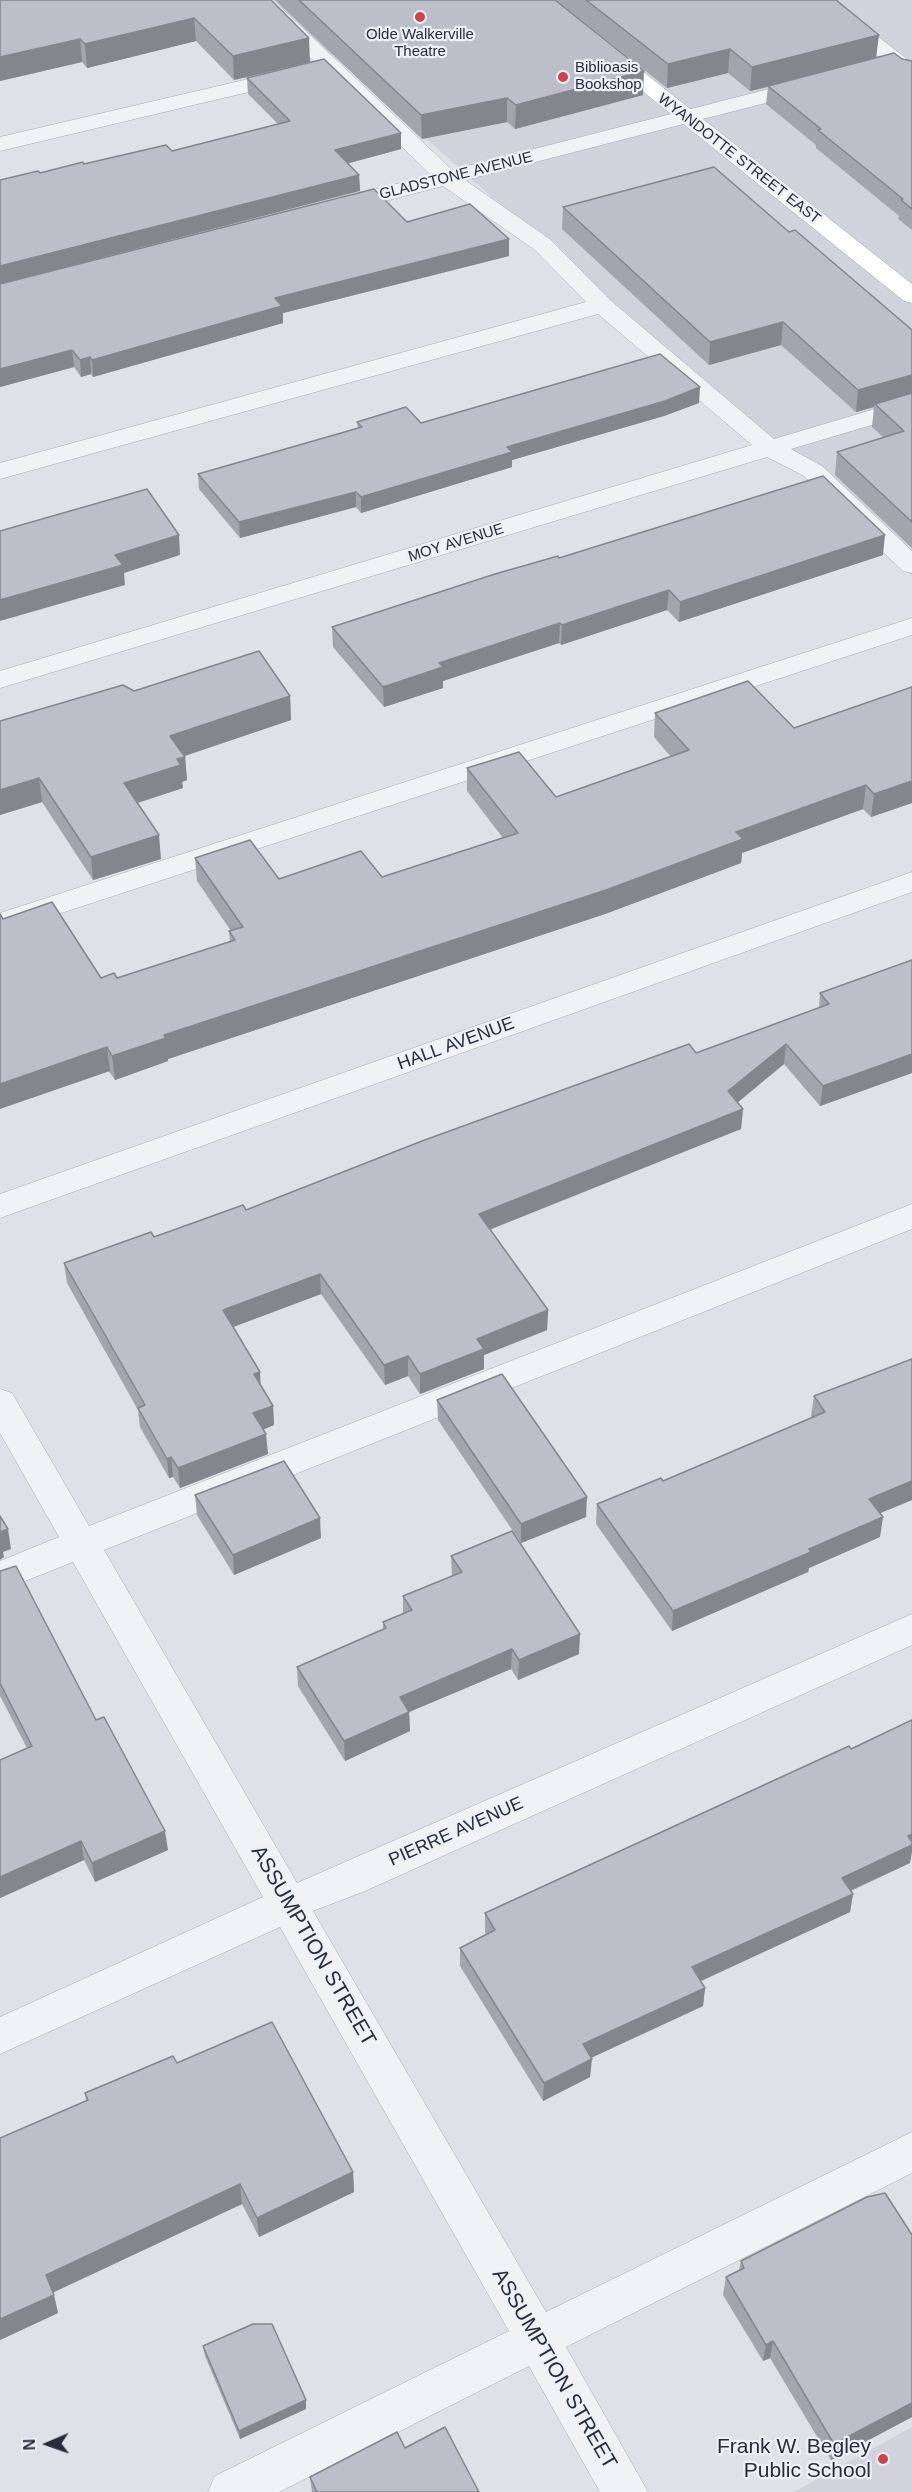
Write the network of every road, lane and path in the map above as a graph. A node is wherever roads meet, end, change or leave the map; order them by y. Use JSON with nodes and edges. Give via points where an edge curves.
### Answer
{"nodes":[{"id":1,"x":261,"y":0,"type":"edge"},
{"id":2,"x":538,"y":0,"type":"edge"},
{"id":3,"x":818,"y":0,"type":"edge"},
{"id":4,"x":331,"y":65,"type":"junction"},
{"id":5,"x":907,"y":65,"type":"edge"},
{"id":6,"x":876,"y":68,"type":"edge"},
{"id":7,"x":831,"y":80,"type":"edge"},
{"id":8,"x":686,"y":117,"type":"junction"},
{"id":9,"x":0,"y":144,"type":"edge"},
{"id":10,"x":447,"y":178,"type":"junction"},
{"id":11,"x":321,"y":211,"type":"edge"},
{"id":12,"x":912,"y":296,"type":"edge"},
{"id":13,"x":602,"y":305,"type":"junction"},
{"id":14,"x":912,"y":405,"type":"edge"},
{"id":15,"x":770,"y":448,"type":"junction"},
{"id":16,"x":0,"y":471,"type":"edge"},
{"id":17,"x":912,"y":565,"type":"edge"},
{"id":18,"x":912,"y":626,"type":"edge"},
{"id":19,"x":0,"y":680,"type":"edge"},
{"id":20,"x":912,"y":882,"type":"edge"},
{"id":21,"x":0,"y":923,"type":"edge"},
{"id":22,"x":0,"y":1206,"type":"edge"},
{"id":23,"x":912,"y":1216,"type":"edge"},
{"id":24,"x":0,"y":1402,"type":"edge"},
{"id":25,"x":81,"y":1543,"type":"junction"},
{"id":26,"x":0,"y":1576,"type":"edge"},
{"id":27,"x":912,"y":1629,"type":"edge"},
{"id":28,"x":287,"y":1904,"type":"junction"},
{"id":29,"x":0,"y":2036,"type":"edge"},
{"id":30,"x":912,"y":2152,"type":"edge"},
{"id":31,"x":537,"y":2340,"type":"junction"},
{"id":32,"x":231,"y":2492,"type":"edge"},
{"id":33,"x":625,"y":2492,"type":"edge"}],
"edges":[{"from":1,"to":4,"type":"street"},
{"from":2,"to":8,"type":"main road","name":"WYANDOTTE STREET EAST"},
{"from":3,"to":5,"type":"street"},
{"from":4,"to":9,"type":"street"},
{"from":4,"to":10,"type":"street"},
{"from":5,"to":6,"type":"street"},
{"from":7,"to":8,"type":"street","name":"GLADSTONE AVENUE"},
{"from":8,"to":10,"type":"street","name":"GLADSTONE AVENUE"},
{"from":8,"to":12,"type":"main road","name":"WYANDOTTE STREET EAST"},
{"from":10,"to":11,"type":"street","name":"GLADSTONE AVENUE"},
{"from":10,"to":13,"type":"street","via":[[543,245]]},
{"from":13,"to":15,"type":"street"},
{"from":13,"to":16,"type":"street"},
{"from":14,"to":15,"type":"street","name":"MOY AVENUE"},
{"from":15,"to":17,"type":"street","via":[[813,471]]},
{"from":15,"to":19,"type":"street","name":"MOY AVENUE"},
{"from":18,"to":21,"type":"street"},
{"from":20,"to":22,"type":"street","name":"HALL AVENUE"},
{"from":23,"to":25,"type":"street"},
{"from":24,"to":25,"type":"street","name":"ASSUMPTION STREET"},
{"from":25,"to":26,"type":"street"},
{"from":25,"to":28,"type":"street","name":"ASSUMPTION STREET"},
{"from":27,"to":28,"type":"street","name":"PIERRE AVENUE"},
{"from":28,"to":29,"type":"street","name":"PIERRE AVENUE"},
{"from":28,"to":31,"type":"street","name":"ASSUMPTION STREET"},
{"from":30,"to":31,"type":"street"},
{"from":31,"to":32,"type":"street"},
{"from":31,"to":33,"type":"street","name":"ASSUMPTION STREET"}]}
